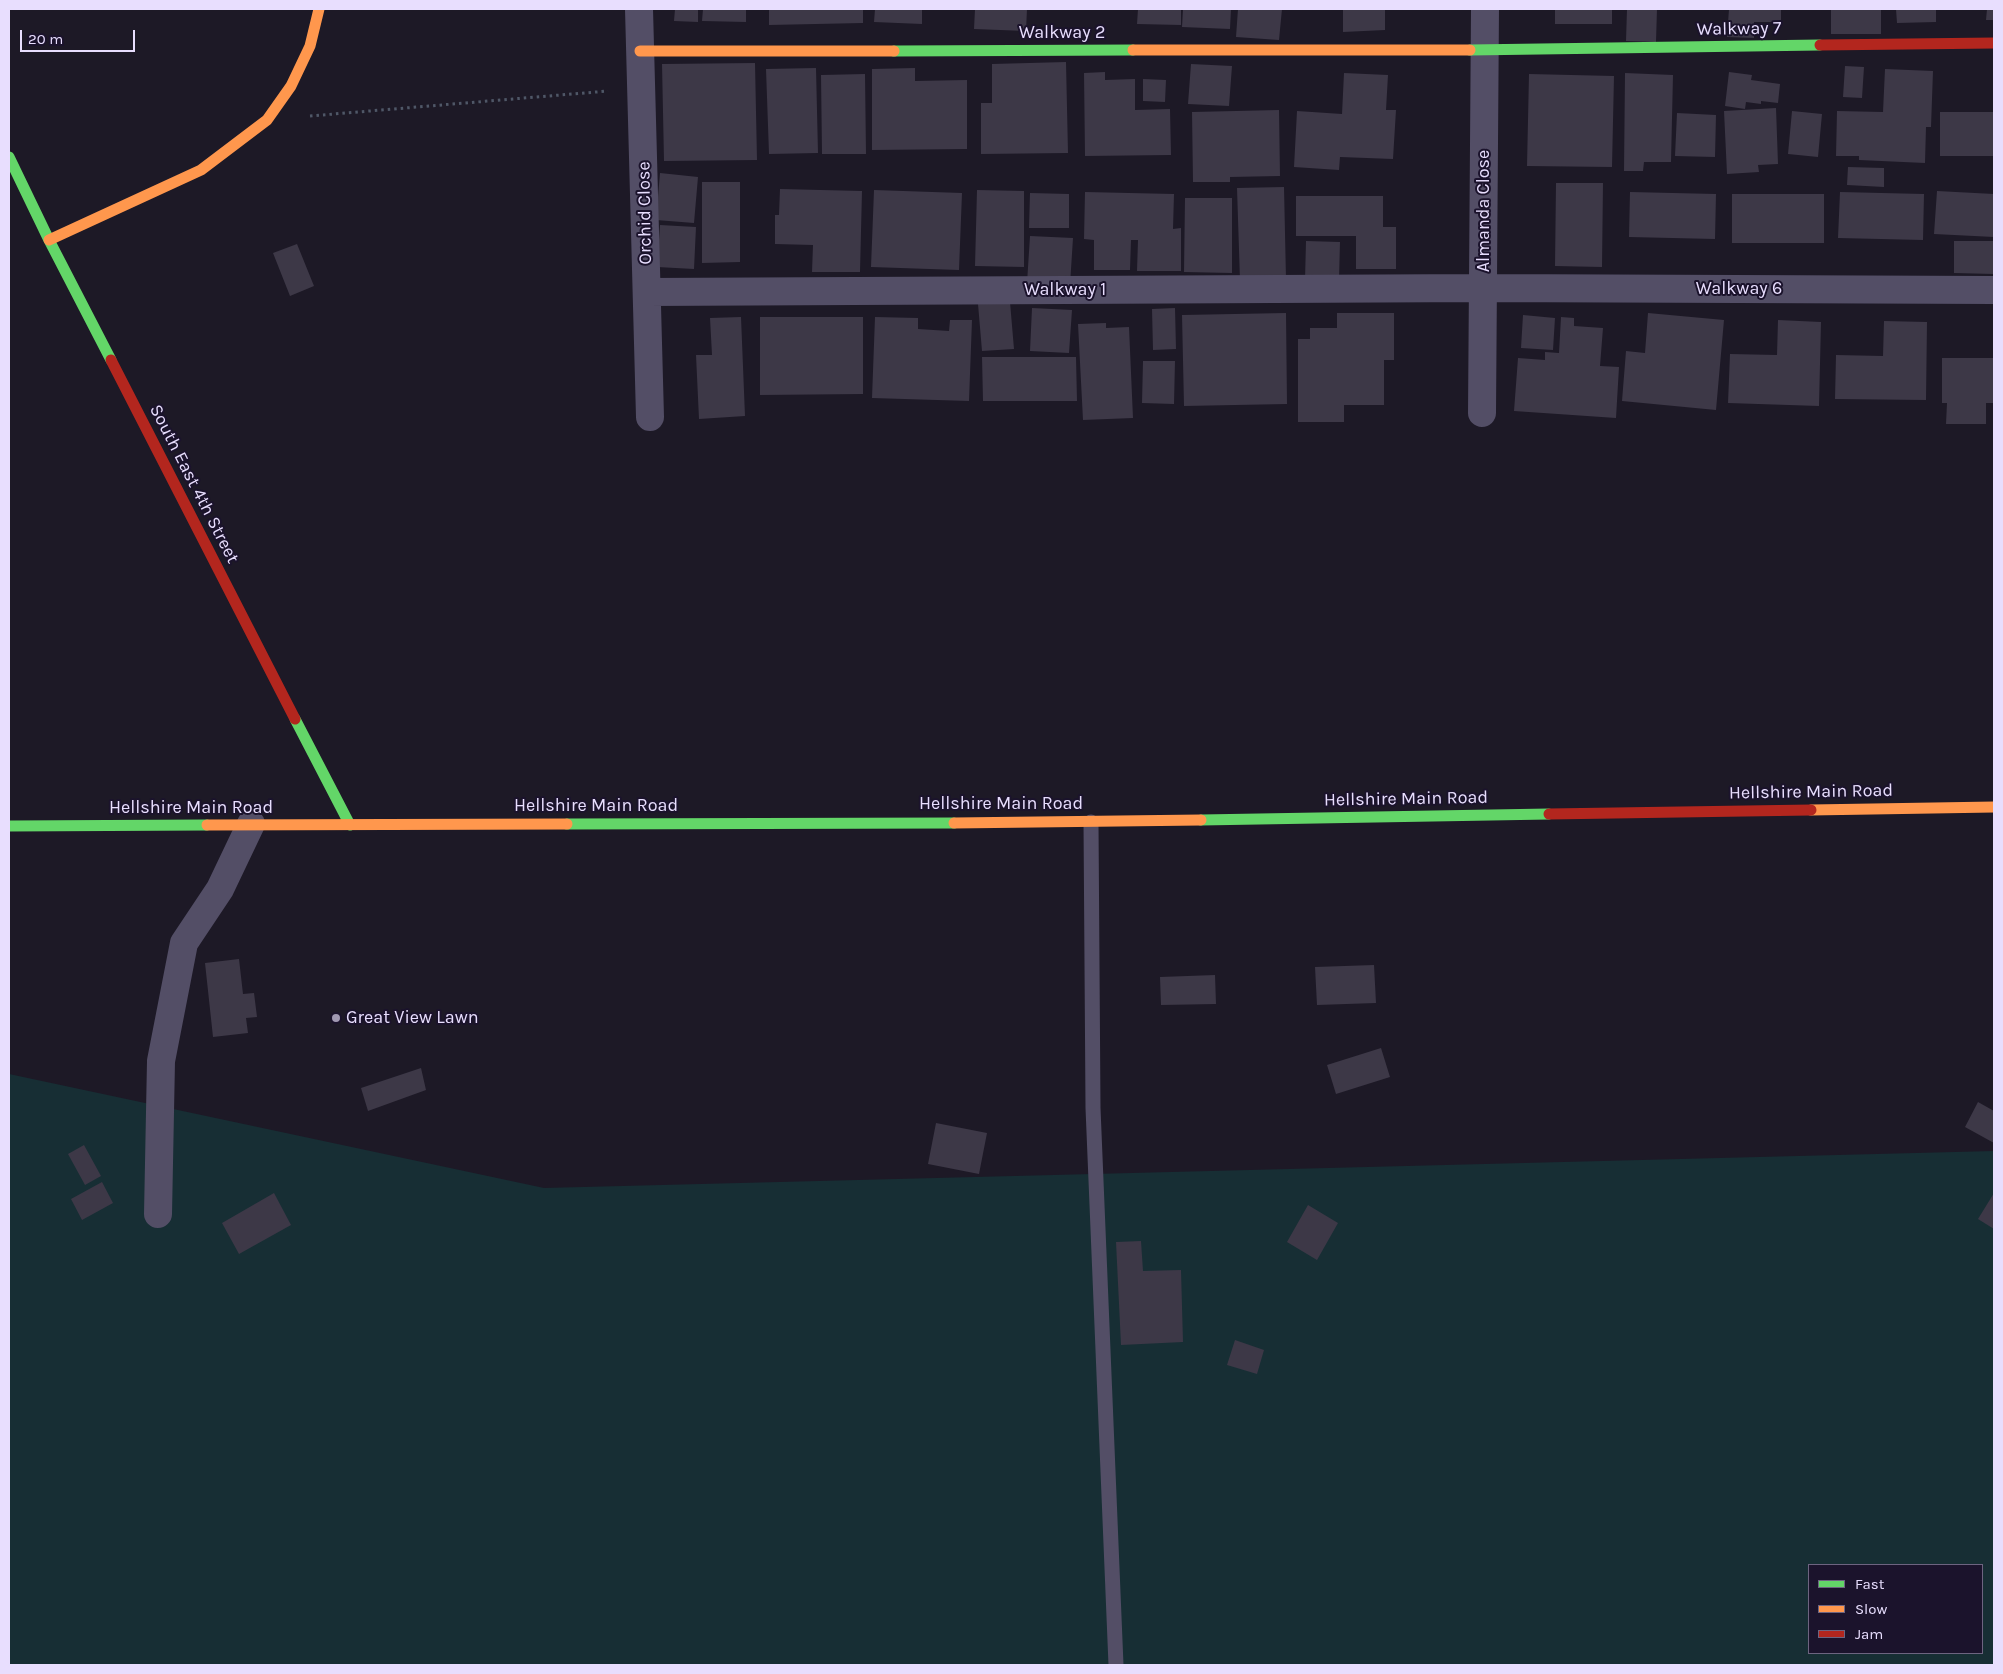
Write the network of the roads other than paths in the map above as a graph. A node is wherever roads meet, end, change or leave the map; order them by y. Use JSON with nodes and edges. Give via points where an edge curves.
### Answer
{"nodes":[{"id":1,"x":319,"y":9,"type":"edge"},
{"id":2,"x":639,"y":9,"type":"edge"},
{"id":3,"x":1485,"y":9,"type":"edge"},
{"id":4,"x":1994,"y":43,"type":"edge"},
{"id":5,"x":1484,"y":50,"type":"junction"},
{"id":6,"x":640,"y":52,"type":"junction"},
{"id":7,"x":9,"y":157,"type":"edge"},
{"id":8,"x":49,"y":240,"type":"junction"},
{"id":9,"x":1483,"y":288,"type":"junction"},
{"id":10,"x":1994,"y":290,"type":"edge"},
{"id":11,"x":646,"y":292,"type":"junction"},
{"id":12,"x":1482,"y":413,"type":"dead end"},
{"id":13,"x":650,"y":417,"type":"dead end"},
{"id":14,"x":1994,"y":807,"type":"edge"},
{"id":15,"x":1091,"y":822,"type":"junction"},
{"id":16,"x":251,"y":824,"type":"junction"},
{"id":17,"x":9,"y":826,"type":"edge"},
{"id":18,"x":350,"y":826,"type":"junction"},
{"id":19,"x":158,"y":1214,"type":"dead end"},
{"id":20,"x":1116,"y":1665,"type":"edge"}],
"edges":[{"from":1,"to":8,"type":"street","via":[[310,46],[292,86],[268,120],[201,170]]},
{"from":2,"to":6,"type":"street","name":"Orchid Close"},
{"from":3,"to":5,"type":"street","name":"Almanda Close"},
{"from":4,"to":5,"type":"street","name":"Walkway 7"},
{"from":5,"to":6,"type":"street","name":"Walkway 2"},
{"from":5,"to":9,"type":"street","name":"Almanda Close"},
{"from":6,"to":11,"type":"street","name":"Orchid Close"},
{"from":7,"to":8,"type":"street","name":"South East 4th Street"},
{"from":8,"to":18,"type":"street","name":"South East 4th Street"},
{"from":9,"to":10,"type":"street","name":"Walkway 6"},
{"from":9,"to":11,"type":"street","name":"Walkway 1"},
{"from":9,"to":12,"type":"street","name":"Almanda Close"},
{"from":11,"to":13,"type":"street","name":"Orchid Close"},
{"from":14,"to":15,"type":"street","name":"Hellshire Main Road"},
{"from":15,"to":18,"type":"street","name":"Hellshire Main Road"},
{"from":15,"to":20,"type":"lane","via":[[1093,1108]]},
{"from":16,"to":17,"type":"street","name":"Hellshire Main Road"},
{"from":16,"to":18,"type":"street","name":"Hellshire Main Road"},
{"from":16,"to":19,"type":"street","via":[[220,889],[184,943],[162,1061]]}]}
